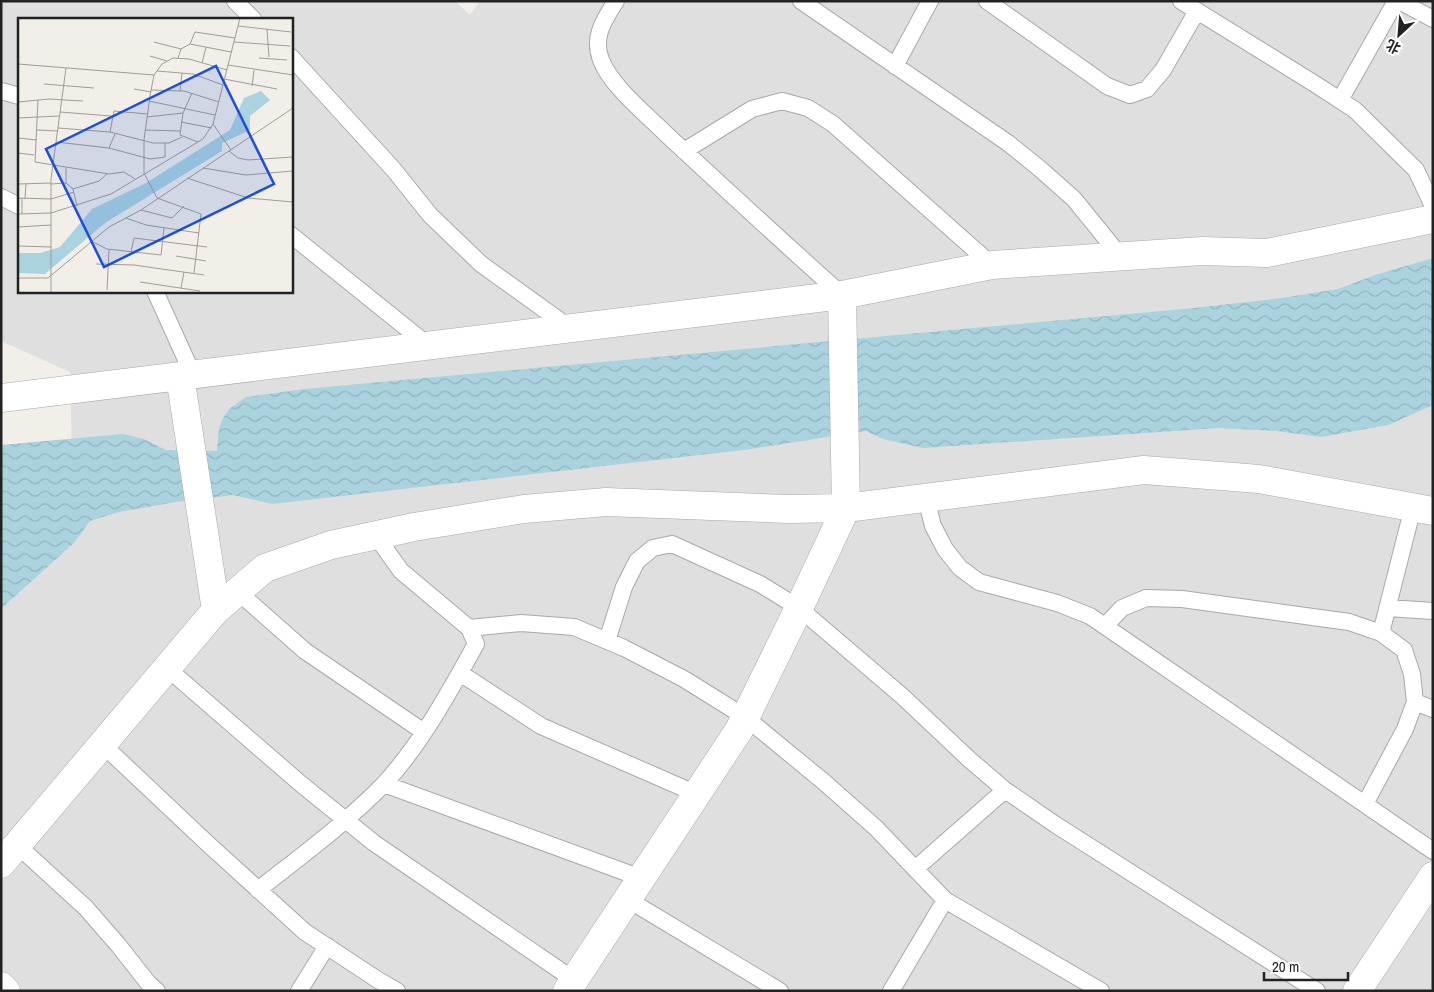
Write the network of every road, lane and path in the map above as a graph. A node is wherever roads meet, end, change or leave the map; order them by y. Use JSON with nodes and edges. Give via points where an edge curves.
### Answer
{"nodes":[{"id":1,"x":235,"y":1,"type":"edge"},
{"id":2,"x":616,"y":1,"type":"edge"},
{"id":3,"x":801,"y":1,"type":"edge"},
{"id":4,"x":930,"y":1,"type":"edge"},
{"id":5,"x":987,"y":1,"type":"edge"},
{"id":6,"x":1181,"y":1,"type":"edge"},
{"id":7,"x":1398,"y":1,"type":"edge"},
{"id":8,"x":1197,"y":11,"type":"junction"},
{"id":9,"x":251,"y":18,"type":"edge"},
{"id":10,"x":1433,"y":19,"type":"edge"},
{"id":11,"x":292,"y":58,"type":"edge"},
{"id":12,"x":895,"y":66,"type":"junction"},
{"id":13,"x":1,"y":91,"type":"edge"},
{"id":14,"x":18,"y":96,"type":"edge"},
{"id":15,"x":1340,"y":100,"type":"junction"},
{"id":16,"x":684,"y":150,"type":"junction"},
{"id":17,"x":1,"y":196,"type":"edge"},
{"id":18,"x":18,"y":205,"type":"edge"},
{"id":19,"x":1433,"y":206,"type":"edge"},
{"id":20,"x":1433,"y":219,"type":"edge"},
{"id":21,"x":292,"y":236,"type":"edge"},
{"id":22,"x":1121,"y":257,"type":"junction"},
{"id":23,"x":992,"y":265,"type":"junction"},
{"id":24,"x":155,"y":292,"type":"edge"},
{"id":25,"x":842,"y":295,"type":"junction"},
{"id":26,"x":570,"y":328,"type":"junction"},
{"id":27,"x":429,"y":346,"type":"junction"},
{"id":28,"x":187,"y":376,"type":"junction"},
{"id":29,"x":1,"y":398,"type":"edge"},
{"id":30,"x":926,"y":498,"type":"junction"},
{"id":31,"x":846,"y":508,"type":"junction"},
{"id":32,"x":1423,"y":509,"type":"edge"},
{"id":33,"x":376,"y":536,"type":"junction"},
{"id":34,"x":237,"y":592,"type":"junction"},
{"id":35,"x":800,"y":608,"type":"junction"},
{"id":36,"x":1388,"y":608,"type":"junction"},
{"id":37,"x":216,"y":610,"type":"junction"},
{"id":38,"x":1433,"y":611,"type":"edge"},
{"id":39,"x":1105,"y":626,"type":"junction"},
{"id":40,"x":469,"y":628,"type":"junction"},
{"id":41,"x":1381,"y":633,"type":"junction"},
{"id":42,"x":607,"y":641,"type":"junction"},
{"id":43,"x":167,"y":668,"type":"junction"},
{"id":44,"x":460,"y":673,"type":"junction"},
{"id":45,"x":1414,"y":702,"type":"junction"},
{"id":46,"x":1433,"y":709,"type":"edge"},
{"id":47,"x":745,"y":717,"type":"junction"},
{"id":48,"x":424,"y":732,"type":"junction"},
{"id":49,"x":102,"y":744,"type":"junction"},
{"id":50,"x":384,"y":784,"type":"junction"},
{"id":51,"x":1005,"y":790,"type":"junction"},
{"id":52,"x":697,"y":794,"type":"junction"},
{"id":53,"x":1365,"y":804,"type":"junction"},
{"id":54,"x":345,"y":820,"type":"junction"},
{"id":55,"x":1433,"y":851,"type":"edge"},
{"id":56,"x":9,"y":854,"type":"edge"},
{"id":57,"x":915,"y":869,"type":"junction"},
{"id":58,"x":1433,"y":876,"type":"edge"},
{"id":59,"x":634,"y":889,"type":"junction"},
{"id":60,"x":258,"y":890,"type":"junction"},
{"id":61,"x":945,"y":900,"type":"junction"},
{"id":62,"x":327,"y":946,"type":"junction"},
{"id":63,"x":571,"y":985,"type":"edge"},
{"id":64,"x":1,"y":986,"type":"edge"},
{"id":65,"x":6,"y":991,"type":"edge"},
{"id":66,"x":157,"y":991,"type":"edge"},
{"id":67,"x":299,"y":991,"type":"edge"},
{"id":68,"x":397,"y":991,"type":"edge"},
{"id":69,"x":780,"y":991,"type":"edge"},
{"id":70,"x":891,"y":991,"type":"edge"},
{"id":71,"x":1101,"y":991,"type":"edge"},
{"id":72,"x":1317,"y":991,"type":"edge"},
{"id":73,"x":1357,"y":991,"type":"edge"}],
"edges":[{"from":1,"to":9,"type":"lane"},
{"from":2,"to":16,"type":"lane","via":[[602,23],[597,41],[601,60],[612,80]]},
{"from":3,"to":12,"type":"lane"},
{"from":4,"to":12,"type":"lane"},
{"from":5,"to":8,"type":"lane","via":[[1107,86],[1130,95],[1147,89],[1163,70]]},
{"from":6,"to":8,"type":"lane"},
{"from":7,"to":10,"type":"lane"},
{"from":7,"to":15,"type":"lane"},
{"from":8,"to":15,"type":"lane"},
{"from":11,"to":26,"type":"lane","via":[[394,170],[430,215],[481,264]]},
{"from":12,"to":22,"type":"lane","via":[[1039,168],[1074,199]]},
{"from":13,"to":14,"type":"lane"},
{"from":15,"to":19,"type":"lane","via":[[1355,110],[1416,170]]},
{"from":16,"to":23,"type":"lane","via":[[752,109],[782,101],[808,108],[833,124]]},
{"from":16,"to":25,"type":"lane"},
{"from":17,"to":18,"type":"lane"},
{"from":20,"to":22,"type":"street","via":[[1267,253],[1202,251]]},
{"from":21,"to":27,"type":"lane"},
{"from":22,"to":23,"type":"street"},
{"from":23,"to":25,"type":"street"},
{"from":24,"to":28,"type":"lane"},
{"from":25,"to":26,"type":"street"},
{"from":25,"to":31,"type":"street"},
{"from":26,"to":27,"type":"street"},
{"from":27,"to":28,"type":"street"},
{"from":28,"to":29,"type":"street"},
{"from":28,"to":37,"type":"street"},
{"from":30,"to":31,"type":"street"},
{"from":30,"to":32,"type":"street","via":[[1144,470],[1258,479]]},
{"from":30,"to":39,"type":"lane","via":[[933,526],[944,549],[960,568],[979,582],[1057,603],[1090,616]]},
{"from":31,"to":33,"type":"street","via":[[606,502],[524,510]]},
{"from":31,"to":35,"type":"street"},
{"from":32,"to":36,"type":"lane"},
{"from":33,"to":34,"type":"street","via":[[331,545],[265,568]]},
{"from":33,"to":40,"type":"lane","via":[[401,571]]},
{"from":34,"to":37,"type":"street"},
{"from":34,"to":48,"type":"lane","via":[[304,650]]},
{"from":35,"to":42,"type":"lane","via":[[760,584],[672,544],[653,548],[637,560],[624,587]]},
{"from":35,"to":47,"type":"street"},
{"from":35,"to":51,"type":"lane"},
{"from":36,"to":38,"type":"lane"},
{"from":36,"to":41,"type":"lane"},
{"from":37,"to":43,"type":"street"},
{"from":39,"to":41,"type":"lane","via":[[1122,608],[1146,598],[1182,599],[1349,622]]},
{"from":39,"to":53,"type":"lane"},
{"from":40,"to":42,"type":"lane","via":[[521,623],[574,627]]},
{"from":40,"to":44,"type":"lane","via":[[476,644]]},
{"from":41,"to":45,"type":"lane","via":[[1404,650],[1412,674]]},
{"from":42,"to":47,"type":"lane","via":[[684,679]]},
{"from":43,"to":49,"type":"street"},
{"from":43,"to":54,"type":"lane"},
{"from":44,"to":48,"type":"lane"},
{"from":44,"to":52,"type":"lane","via":[[541,726]]},
{"from":45,"to":46,"type":"lane"},
{"from":45,"to":53,"type":"lane","via":[[1406,729]]},
{"from":47,"to":52,"type":"street"},
{"from":47,"to":57,"type":"lane","via":[[876,828]]},
{"from":48,"to":50,"type":"lane"},
{"from":49,"to":56,"type":"street"},
{"from":49,"to":60,"type":"lane"},
{"from":50,"to":54,"type":"lane"},
{"from":50,"to":59,"type":"lane"},
{"from":51,"to":57,"type":"lane"},
{"from":51,"to":72,"type":"lane"},
{"from":52,"to":59,"type":"street"},
{"from":53,"to":55,"type":"lane"},
{"from":54,"to":60,"type":"lane"},
{"from":54,"to":63,"type":"lane"},
{"from":56,"to":66,"type":"lane","via":[[86,908]]},
{"from":57,"to":61,"type":"lane"},
{"from":58,"to":73,"type":"street"},
{"from":59,"to":63,"type":"street"},
{"from":59,"to":69,"type":"lane"},
{"from":60,"to":62,"type":"lane","via":[[305,932]]},
{"from":61,"to":70,"type":"lane"},
{"from":61,"to":71,"type":"lane"},
{"from":62,"to":67,"type":"lane"},
{"from":62,"to":68,"type":"lane"},
{"from":64,"to":65,"type":"street"}]}
